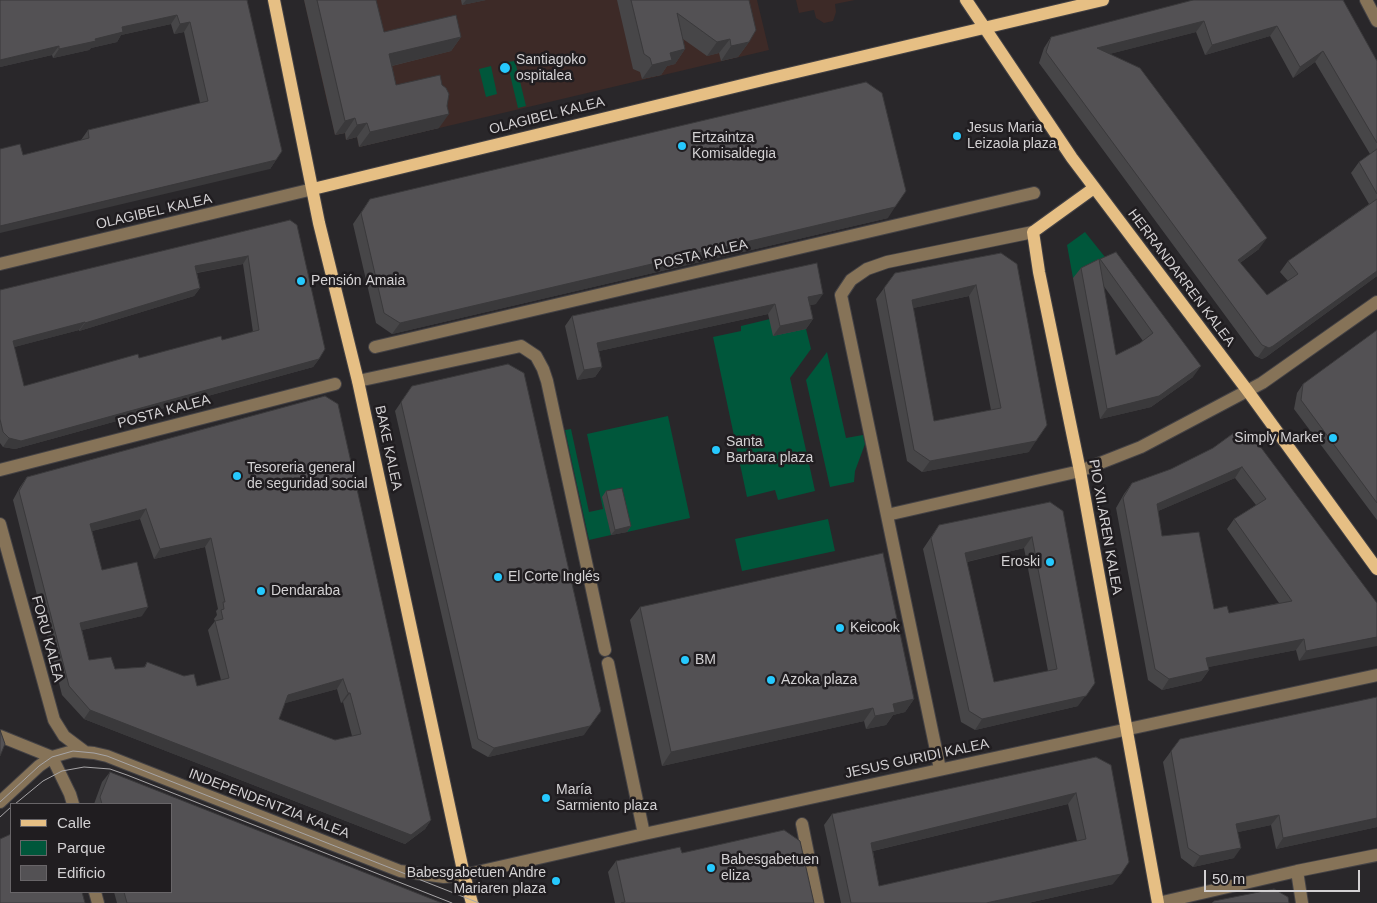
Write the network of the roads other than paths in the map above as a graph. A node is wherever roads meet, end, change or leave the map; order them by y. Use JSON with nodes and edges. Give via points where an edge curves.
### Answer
{"nodes":[{"id":1,"x":274,"y":0,"type":"edge"},
{"id":2,"x":966,"y":0,"type":"edge"},
{"id":3,"x":1103,"y":0,"type":"edge"},
{"id":4,"x":1366,"y":0,"type":"edge"},
{"id":5,"x":1377,"y":21,"type":"edge"},
{"id":6,"x":985,"y":28,"type":"junction"},
{"id":7,"x":1094,"y":188,"type":"junction"},
{"id":8,"x":313,"y":189,"type":"junction"},
{"id":9,"x":1034,"y":193,"type":"dead end"},
{"id":10,"x":1032,"y":232,"type":"junction"},
{"id":11,"x":0,"y":264,"type":"edge"},
{"id":12,"x":1377,"y":302,"type":"edge"},
{"id":13,"x":375,"y":347,"type":"dead end"},
{"id":14,"x":358,"y":381,"type":"junction"},
{"id":15,"x":335,"y":384,"type":"dead end"},
{"id":16,"x":1247,"y":390,"type":"junction"},
{"id":17,"x":0,"y":470,"type":"edge"},
{"id":18,"x":1080,"y":471,"type":"junction"},
{"id":19,"x":887,"y":515,"type":"junction"},
{"id":20,"x":0,"y":524,"type":"edge"},
{"id":21,"x":1377,"y":569,"type":"edge"},
{"id":22,"x":605,"y":650,"type":"dead end"},
{"id":23,"x":608,"y":663,"type":"dead end"},
{"id":24,"x":1377,"y":675,"type":"edge"},
{"id":25,"x":1126,"y":728,"type":"junction"},
{"id":26,"x":0,"y":736,"type":"edge"},
{"id":27,"x":84,"y":751,"type":"junction"},
{"id":28,"x":58,"y":755,"type":"junction"},
{"id":29,"x":940,"y":769,"type":"junction"},
{"id":30,"x":0,"y":802,"type":"edge"},
{"id":31,"x":72,"y":803,"type":"edge"},
{"id":32,"x":802,"y":824,"type":"dead end"},
{"id":33,"x":644,"y":834,"type":"junction"},
{"id":34,"x":1377,"y":856,"type":"edge"},
{"id":35,"x":1297,"y":871,"type":"junction"},
{"id":36,"x":464,"y":875,"type":"junction"},
{"id":37,"x":472,"y":903,"type":"edge"},
{"id":38,"x":818,"y":903,"type":"edge"},
{"id":39,"x":1158,"y":903,"type":"edge"},
{"id":40,"x":1302,"y":903,"type":"edge"}],
"edges":[{"from":1,"to":8,"type":"main road","name":"BAKE KALEA"},
{"from":2,"to":6,"type":"main road","name":"HERRANDARREN KALEA"},
{"from":3,"to":6,"type":"main road","name":"OLAGIBEL KALEA"},
{"from":4,"to":5,"type":"street"},
{"from":6,"to":7,"type":"main road","name":"HERRANDARREN KALEA"},
{"from":6,"to":8,"type":"main road","name":"OLAGIBEL KALEA"},
{"from":7,"to":10,"type":"main road"},
{"from":7,"to":16,"type":"main road","name":"HERRANDARREN KALEA"},
{"from":8,"to":11,"type":"street","name":"OLAGIBEL KALEA"},
{"from":8,"to":14,"type":"main road","name":"BAKE KALEA"},
{"from":9,"to":13,"type":"street","name":"POSTA KALEA"},
{"from":10,"to":18,"type":"main road","name":"PIO XII.AREN KALEA"},
{"from":10,"to":19,"type":"street","via":[[887,262],[866,269],[851,280],[841,295]]},
{"from":12,"to":16,"type":"street","via":[[1262,383]]},
{"from":14,"to":22,"type":"street","via":[[521,346],[536,356],[547,381]]},
{"from":14,"to":36,"type":"main road","name":"BAKE KALEA"},
{"from":15,"to":17,"type":"street","name":"POSTA KALEA"},
{"from":16,"to":18,"type":"street","via":[[1141,447]]},
{"from":16,"to":21,"type":"main road","name":"HERRANDARREN KALEA"},
{"from":18,"to":19,"type":"street"},
{"from":18,"to":25,"type":"main road","name":"PIO XII.AREN KALEA"},
{"from":19,"to":29,"type":"street"},
{"from":20,"to":27,"type":"street","name":"FORU KALEA","via":[[54,720],[64,736]]},
{"from":23,"to":33,"type":"street"},
{"from":24,"to":25,"type":"street","name":"JESUS GURIDI KALEA"},
{"from":25,"to":29,"type":"street","name":"JESUS GURIDI KALEA"},
{"from":25,"to":39,"type":"main road","name":"PIO XII.AREN KALEA"},
{"from":26,"to":28,"type":"street"},
{"from":27,"to":28,"type":"street","name":"INDEPENDENTZIA KALEA"},
{"from":27,"to":36,"type":"street","name":"INDEPENDENTZIA KALEA","via":[[108,756],[400,871]]},
{"from":28,"to":30,"type":"street","via":[[39,766]]},
{"from":28,"to":31,"type":"street"},
{"from":29,"to":33,"type":"street","name":"JESUS GURIDI KALEA"},
{"from":32,"to":38,"type":"street"},
{"from":33,"to":36,"type":"street","name":"JESUS GURIDI KALEA"},
{"from":34,"to":35,"type":"street"},
{"from":35,"to":39,"type":"street"},
{"from":35,"to":40,"type":"street"},
{"from":36,"to":37,"type":"main road","name":"BAKE KALEA"}]}
